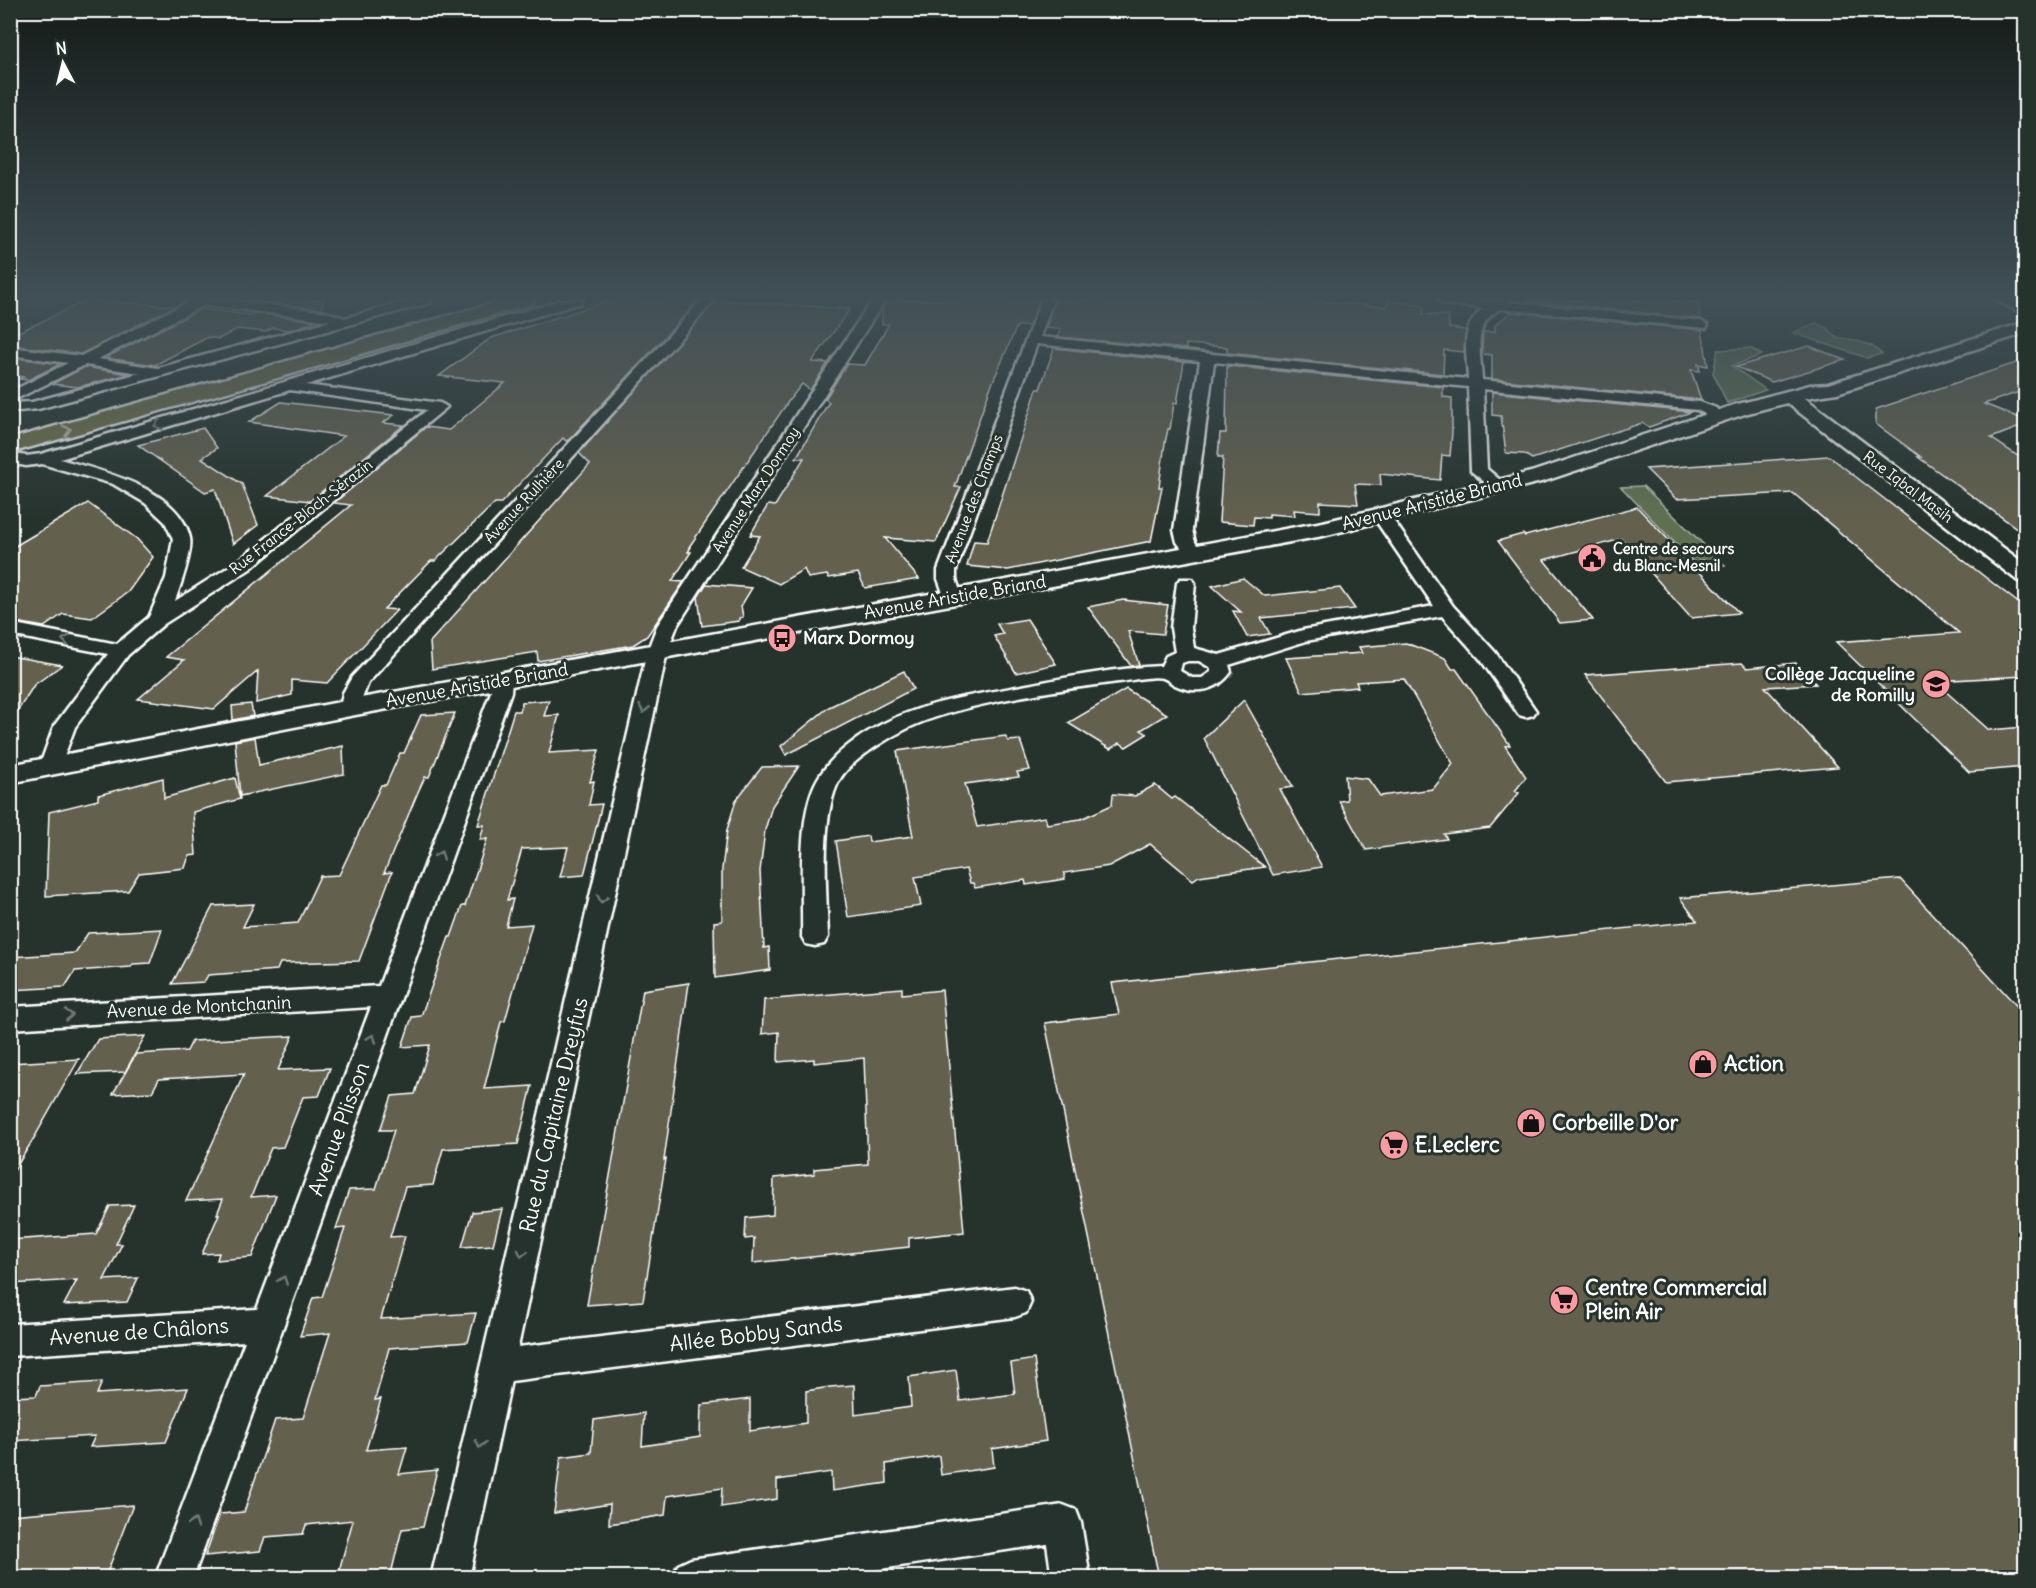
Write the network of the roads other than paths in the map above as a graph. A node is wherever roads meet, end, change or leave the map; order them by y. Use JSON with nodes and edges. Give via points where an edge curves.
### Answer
{"nodes":[{"id":1,"x":57,"y":374,"type":"edge"},
{"id":2,"x":148,"y":374,"type":"edge"},
{"id":3,"x":212,"y":374,"type":"edge"},
{"id":4,"x":270,"y":374,"type":"edge"},
{"id":5,"x":331,"y":374,"type":"edge"},
{"id":6,"x":641,"y":374,"type":"edge"},
{"id":7,"x":831,"y":374,"type":"edge"},
{"id":8,"x":1021,"y":374,"type":"edge"},
{"id":9,"x":1206,"y":374,"type":"edge"},
{"id":10,"x":1378,"y":374,"type":"edge"},
{"id":11,"x":1475,"y":374,"type":"edge"},
{"id":12,"x":1877,"y":374,"type":"edge"},
{"id":13,"x":1476,"y":384,"type":"junction"},
{"id":14,"x":288,"y":387,"type":"junction"},
{"id":15,"x":10,"y":398,"type":"edge"},
{"id":16,"x":1794,"y":400,"type":"junction"},
{"id":17,"x":10,"y":408,"type":"edge"},
{"id":18,"x":1715,"y":418,"type":"junction"},
{"id":19,"x":10,"y":428,"type":"edge"},
{"id":20,"x":10,"y":446,"type":"edge"},
{"id":21,"x":44,"y":459,"type":"junction"},
{"id":22,"x":16,"y":461,"type":"edge"},
{"id":23,"x":1499,"y":486,"type":"junction"},
{"id":24,"x":1381,"y":515,"type":"junction"},
{"id":25,"x":1194,"y":553,"type":"junction"},
{"id":26,"x":2025,"y":576,"type":"edge"},
{"id":27,"x":1186,"y":583,"type":"dead end"},
{"id":28,"x":953,"y":597,"type":"junction"},
{"id":29,"x":1446,"y":610,"type":"junction"},
{"id":30,"x":157,"y":620,"type":"junction"},
{"id":31,"x":10,"y":629,"type":"edge"},
{"id":32,"x":121,"y":651,"type":"junction"},
{"id":33,"x":657,"y":652,"type":"junction"},
{"id":34,"x":1185,"y":655,"type":"junction"},
{"id":35,"x":1217,"y":662,"type":"junction"},
{"id":36,"x":1170,"y":672,"type":"junction"},
{"id":37,"x":502,"y":680,"type":"junction"},
{"id":38,"x":350,"y":708,"type":"junction"},
{"id":39,"x":1526,"y":711,"type":"dead end"},
{"id":40,"x":51,"y":765,"type":"junction"},
{"id":41,"x":10,"y":774,"type":"edge"},
{"id":42,"x":815,"y":937,"type":"dead end"},
{"id":43,"x":388,"y":996,"type":"junction"},
{"id":44,"x":10,"y":1018,"type":"edge"},
{"id":45,"x":1015,"y":1302,"type":"dead end"},
{"id":46,"x":267,"y":1324,"type":"junction"},
{"id":47,"x":10,"y":1340,"type":"edge"},
{"id":48,"x":498,"y":1366,"type":"junction"},
{"id":49,"x":174,"y":1578,"type":"edge"},
{"id":50,"x":450,"y":1578,"type":"edge"},
{"id":51,"x":691,"y":1578,"type":"edge"},
{"id":52,"x":1071,"y":1578,"type":"edge"}],
"edges":[{"from":1,"to":15,"type":"street"},
{"from":2,"to":17,"type":"street","via":[[33,406]]},
{"from":3,"to":19,"type":"highway"},
{"from":20,"to":4,"type":"highway","one_way":true},
{"from":5,"to":14,"type":"street"},
{"from":6,"to":38,"type":"street","name":"Avenue Rulhière","via":[[359,681]]},
{"from":7,"to":33,"type":"street","name":"Avenue Marx Dormoy","via":[[667,626]]},
{"from":8,"to":28,"type":"street","name":"Avenue des Champs","via":[[947,570]]},
{"from":9,"to":25,"type":"street","via":[[1183,530]]},
{"from":10,"to":13,"type":"street"},
{"from":11,"to":13,"type":"street"},
{"from":12,"to":16,"type":"street","name":"Avenue Aristide Briand","via":[[1830,389],[1822,397]]},
{"from":13,"to":18,"type":"street","via":[[1700,406]]},
{"from":13,"to":23,"type":"street","via":[[1479,471]]},
{"from":14,"to":21,"type":"street","one_way":true},
{"from":14,"to":30,"type":"street","name":"Rue France-Bloch-Sérazin","via":[[440,407],[244,565]]},
{"from":16,"to":18,"type":"street","name":"Avenue Aristide Briand","via":[[1753,415]]},
{"from":16,"to":26,"type":"street","name":"Rue Iqbal Masih"},
{"from":18,"to":23,"type":"street","name":"Avenue Aristide Briand","via":[[1538,477]]},
{"from":21,"to":22,"type":"street"},
{"from":21,"to":30,"type":"street","via":[[119,481],[151,499],[173,520],[182,539],[175,578]]},
{"from":23,"to":24,"type":"street","name":"Avenue Aristide Briand"},
{"from":24,"to":25,"type":"street","name":"Avenue Aristide Briand"},
{"from":24,"to":29,"type":"street"},
{"from":25,"to":28,"type":"street","name":"Avenue Aristide Briand"},
{"from":27,"to":34,"type":"street","via":[[1181,628]]},
{"from":28,"to":33,"type":"street","name":"Avenue Aristide Briand"},
{"from":29,"to":35,"type":"street","via":[[1303,636]]},
{"from":29,"to":39,"type":"street","via":[[1488,656]]},
{"from":30,"to":32,"type":"street","name":"Rue France-Bloch-Sérazin"},
{"from":32,"to":31,"type":"street","one_way":true},
{"from":32,"to":40,"type":"street","name":"Rue France-Bloch-Sérazin","via":[[65,726]]},
{"from":33,"to":37,"type":"street","name":"Avenue Aristide Briand"},
{"from":33,"to":48,"type":"street","name":"Rue du Capitaine Dreyfus","one_way":true},
{"from":34,"to":35,"type":"street"},
{"from":34,"to":36,"type":"street","via":[[1173,660]]},
{"from":35,"to":36,"type":"street","via":[[1220,676],[1209,683],[1186,683]]},
{"from":36,"to":42,"type":"street","via":[[1128,673],[1007,694],[914,717],[881,735],[833,772],[823,795],[818,817]]},
{"from":37,"to":38,"type":"street","name":"Avenue Aristide Briand"},
{"from":43,"to":37,"type":"street","name":"Avenue Plisson","one_way":true,"via":[[501,692]]},
{"from":38,"to":40,"type":"street","name":"Avenue Aristide Briand"},
{"from":40,"to":41,"type":"street","name":"Avenue Aristide Briand"},
{"from":44,"to":43,"type":"street","name":"Avenue de Montchanin","one_way":true},
{"from":46,"to":43,"type":"street","name":"Avenue Plisson","one_way":true},
{"from":45,"to":48,"type":"street","name":"Allée Bobby Sands"},
{"from":46,"to":47,"type":"street","name":"Avenue de Châlons"},
{"from":49,"to":46,"type":"street","name":"Avenue Plisson","one_way":true},
{"from":48,"to":50,"type":"street","name":"Rue du Capitaine Dreyfus","one_way":true},
{"from":51,"to":52,"type":"street","via":[[1063,1523]]}]}
